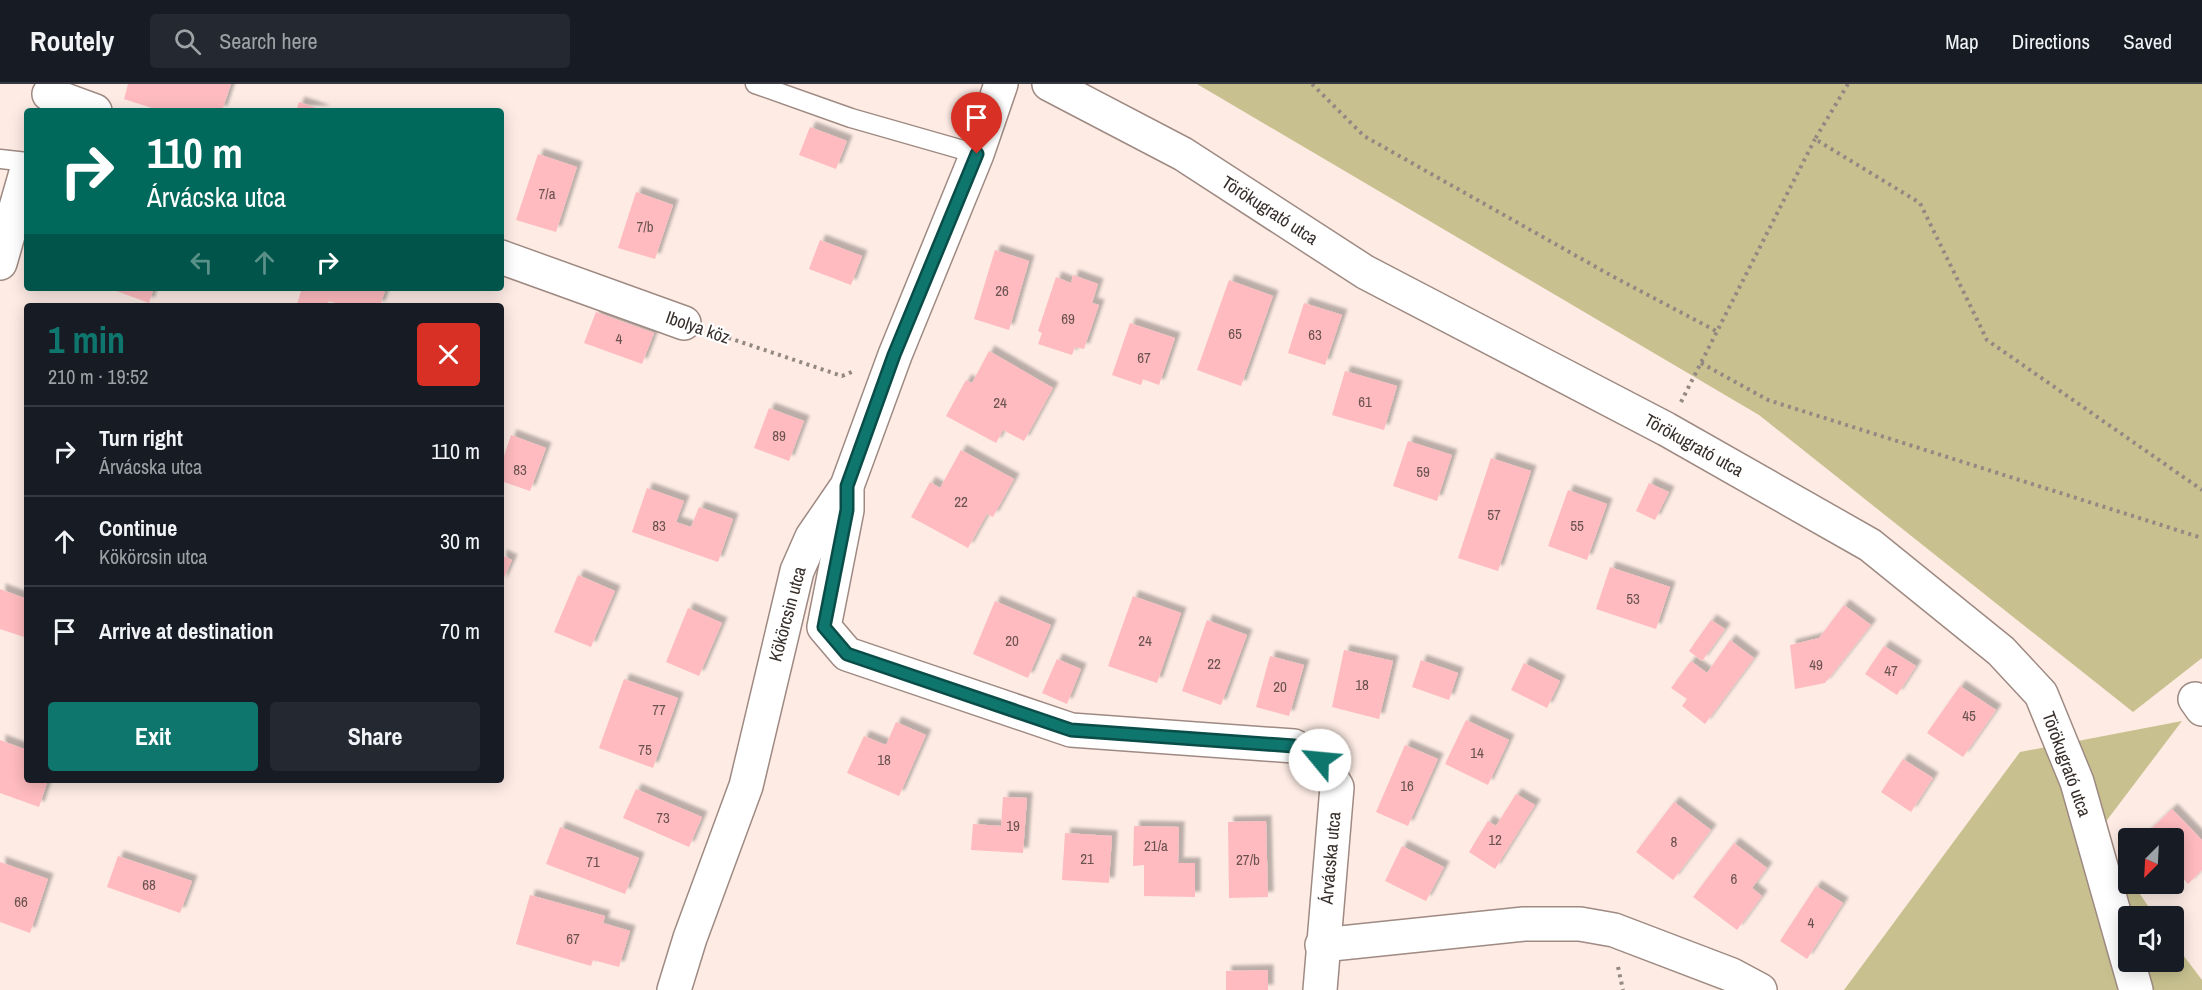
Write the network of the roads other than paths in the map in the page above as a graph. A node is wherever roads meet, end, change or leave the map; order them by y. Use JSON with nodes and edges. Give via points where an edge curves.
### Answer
{"nodes":[{"id":1,"x":755,"y":84,"type":"edge"},
{"id":2,"x":1001,"y":84,"type":"edge"},
{"id":3,"x":1049,"y":84,"type":"edge"},
{"id":4,"x":48,"y":96,"type":"edge"},
{"id":5,"x":86,"y":108,"type":"edge"},
{"id":6,"x":977,"y":154,"type":"junction"},
{"id":7,"x":0,"y":159,"type":"edge"},
{"id":8,"x":24,"y":162,"type":"edge"},
{"id":9,"x":24,"y":180,"type":"edge"},
{"id":10,"x":504,"y":258,"type":"edge"},
{"id":11,"x":0,"y":263,"type":"edge"},
{"id":12,"x":684,"y":323,"type":"road end"},
{"id":13,"x":847,"y":486,"type":"junction"},
{"id":14,"x":1322,"y":945,"type":"junction"},
{"id":15,"x":674,"y":990,"type":"edge"},
{"id":16,"x":1320,"y":990,"type":"edge"},
{"id":17,"x":1760,"y":990,"type":"edge"},
{"id":18,"x":2136,"y":990,"type":"edge"}],
"edges":[{"from":1,"to":6,"type":"lane","via":[[851,118]]},
{"from":2,"to":6,"type":"street","name":"Kökörcsin utca"},
{"from":3,"to":18,"type":"street","name":"Törökugrató utca","via":[[1183,154],[1365,272],[1666,429],[1870,545],[2001,651],[2041,694],[2077,782]]},
{"from":4,"to":5,"type":"street"},
{"from":6,"to":13,"type":"street","name":"Kökörcsin utca","via":[[894,355]]},
{"from":7,"to":8,"type":"lane"},
{"from":9,"to":11,"type":"street"},
{"from":10,"to":12,"type":"street","name":"Ibolya köz"},
{"from":13,"to":14,"type":"street","name":"Árvácska utca","via":[[847,510],[824,627],[847,654],[1071,730],[1294,746],[1320,760],[1336,787]]},
{"from":13,"to":15,"type":"street","name":"Kökörcsin utca","via":[[812,537],[797,571],[746,786]]},
{"from":14,"to":16,"type":"street","name":"Árvácska utca"},
{"from":14,"to":17,"type":"street","via":[[1524,924],[1580,924],[1614,930],[1732,975]]}]}
